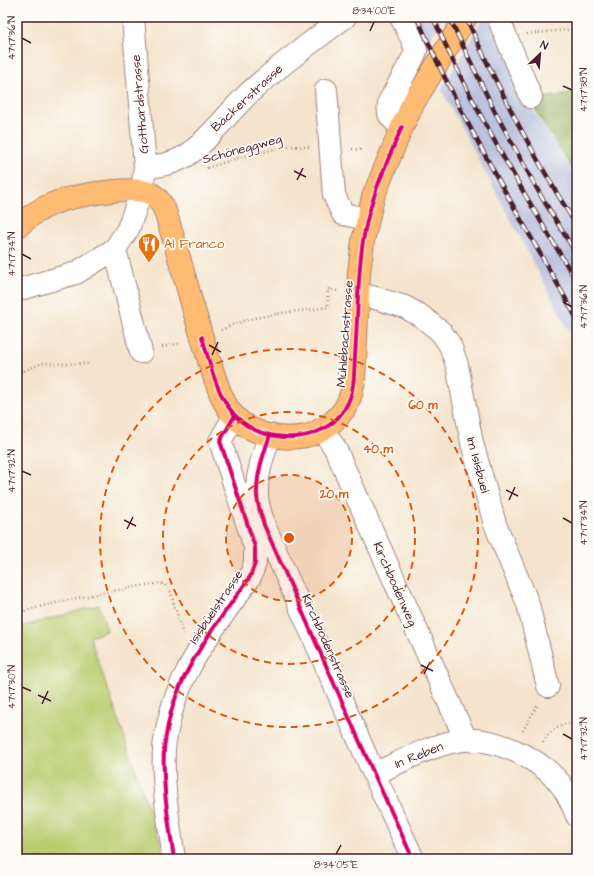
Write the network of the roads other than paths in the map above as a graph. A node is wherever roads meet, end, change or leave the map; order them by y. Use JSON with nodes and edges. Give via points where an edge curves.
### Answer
{"nodes":[{"id":1,"x":133,"y":17,"type":"edge"},
{"id":2,"x":345,"y":17,"type":"edge"},
{"id":3,"x":402,"y":17,"type":"edge"},
{"id":4,"x":466,"y":17,"type":"edge"},
{"id":5,"x":498,"y":17,"type":"edge"},
{"id":6,"x":326,"y":90,"type":"dead end"},
{"id":7,"x":531,"y":97,"type":"dead end"},
{"id":8,"x":402,"y":127,"type":"junction"},
{"id":9,"x":145,"y":167,"type":"junction"},
{"id":10,"x":142,"y":190,"type":"junction"},
{"id":11,"x":367,"y":219,"type":"junction"},
{"id":12,"x":17,"y":227,"type":"edge"},
{"id":13,"x":115,"y":249,"type":"junction"},
{"id":14,"x":17,"y":290,"type":"edge"},
{"id":15,"x":358,"y":294,"type":"junction"},
{"id":16,"x":142,"y":352,"type":"dead end"},
{"id":17,"x":234,"y":417,"type":"junction"},
{"id":18,"x":322,"y":429,"type":"junction"},
{"id":19,"x":270,"y":435,"type":"junction"},
{"id":20,"x":548,"y":686,"type":"road end"},
{"id":21,"x":466,"y":740,"type":"junction"},
{"id":22,"x":374,"y":774,"type":"junction"},
{"id":23,"x":577,"y":816,"type":"edge"},
{"id":24,"x":174,"y":859,"type":"edge"},
{"id":25,"x":413,"y":859,"type":"edge"}],
"edges":[{"from":1,"to":9,"type":"street","name":"Gotthardstrasse"},
{"from":2,"to":9,"type":"street","name":"Bäckerstrasse","via":[[309,43],[250,93],[185,156],[167,165]]},
{"from":3,"to":8,"type":"street","via":[[416,51],[389,102],[389,117]]},
{"from":4,"to":8,"type":"main road","name":"Mühlebachstrasse","via":[[414,102]]},
{"from":5,"to":7,"type":"street"},
{"from":6,"to":11,"type":"street","via":[[334,195],[343,214]]},
{"from":8,"to":11,"type":"main road","name":"Mühlebachstrasse","via":[[380,177]]},
{"from":9,"to":10,"type":"street","name":"Gotthardstrasse"},
{"from":10,"to":12,"type":"main road","via":[[126,189],[64,200],[38,211]]},
{"from":10,"to":13,"type":"street","name":"Gotthardstrasse","via":[[128,229]]},
{"from":10,"to":17,"type":"main road","name":"Mühlebachstrasse","via":[[151,193],[164,208],[220,393]]},
{"from":11,"to":15,"type":"main road","name":"Mühlebachstrasse"},
{"from":13,"to":14,"type":"street","via":[[76,273]]},
{"from":13,"to":16,"type":"street"},
{"from":15,"to":18,"type":"main road","name":"Mühlebachstrasse","via":[[354,382],[350,398],[343,410]]},
{"from":15,"to":20,"type":"street","name":"Im Isisbüel","via":[[405,308],[421,316],[441,332],[450,346],[457,365],[472,443],[484,487],[495,524],[528,604]]},
{"from":17,"to":19,"type":"main road","name":"Mühlebachstrasse","via":[[256,431]]},
{"from":17,"to":24,"type":"street","name":"Isisbüelstrasse","via":[[220,441],[255,547],[255,563],[250,576],[195,655],[178,690],[169,720],[164,749],[164,780]]},
{"from":18,"to":19,"type":"main road","name":"Mühlebachstrasse","via":[[297,438]]},
{"from":18,"to":21,"type":"street","name":"Kirchbodenweg","via":[[335,448]]},
{"from":19,"to":22,"type":"street","name":"Kirchbodenstrasse","via":[[256,491],[260,513]]},
{"from":21,"to":22,"type":"street","name":"In Reben","via":[[440,745]]},
{"from":21,"to":23,"type":"street","name":"In Reben","via":[[488,742],[512,749],[533,761],[556,778],[570,798]]},
{"from":22,"to":25,"type":"street","name":"Kirchbodenstrasse"}]}
